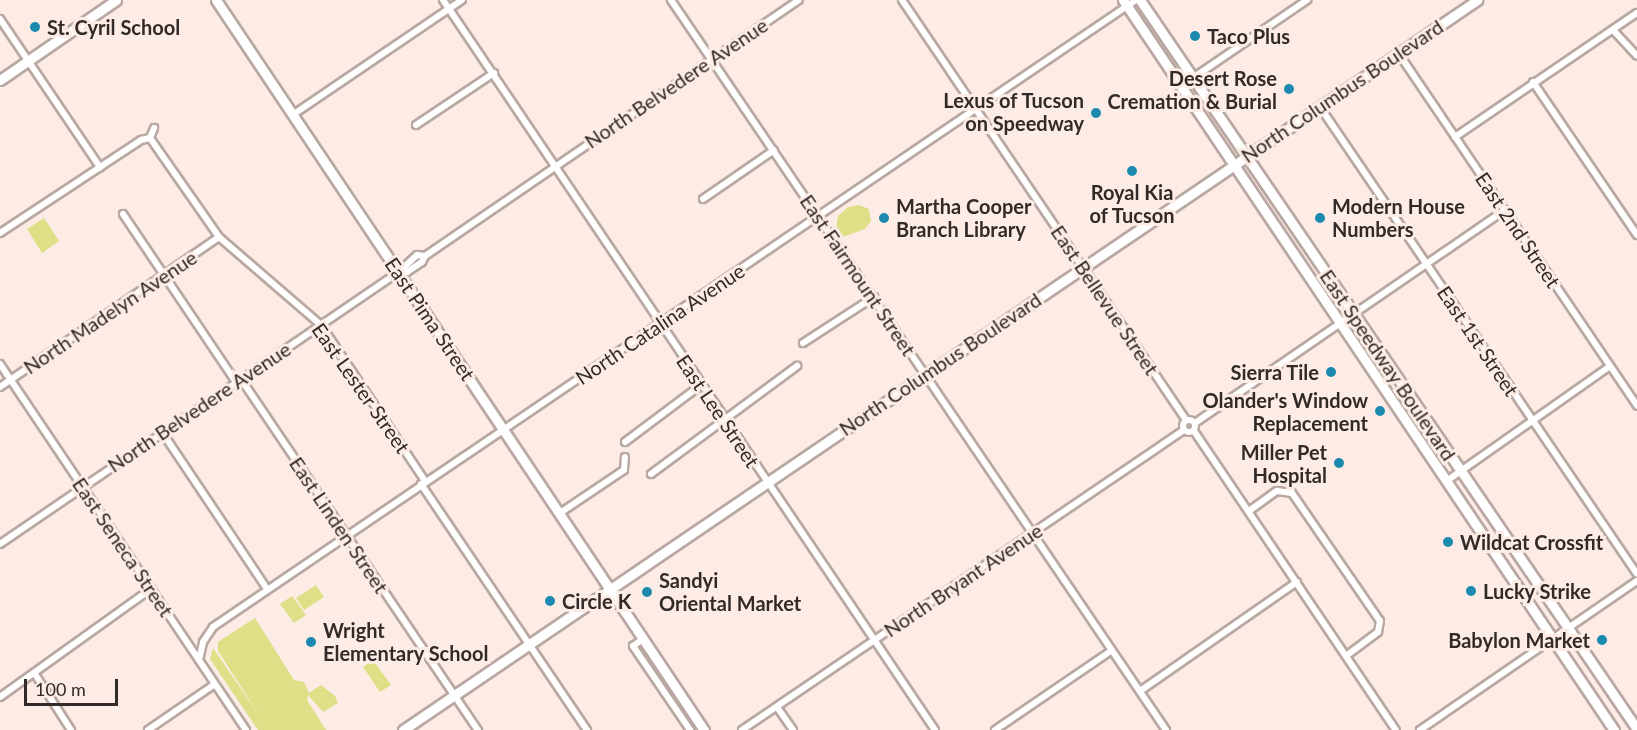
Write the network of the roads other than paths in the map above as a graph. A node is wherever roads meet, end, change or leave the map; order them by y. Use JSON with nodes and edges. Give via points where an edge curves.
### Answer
{"nodes":[{"id":1,"x":116,"y":0,"type":"edge"},
{"id":2,"x":216,"y":0,"type":"edge"},
{"id":3,"x":444,"y":0,"type":"edge"},
{"id":4,"x":462,"y":0,"type":"edge"},
{"id":5,"x":671,"y":0,"type":"edge"},
{"id":6,"x":799,"y":0,"type":"edge"},
{"id":7,"x":902,"y":0,"type":"edge"},
{"id":8,"x":1138,"y":0,"type":"edge"},
{"id":9,"x":1307,"y":0,"type":"edge"},
{"id":10,"x":1477,"y":0,"type":"edge"},
{"id":11,"x":1125,"y":3,"type":"edge"},
{"id":12,"x":449,"y":8,"type":"junction"},
{"id":13,"x":1637,"y":13,"type":"edge"},
{"id":14,"x":0,"y":19,"type":"edge"},
{"id":15,"x":1613,"y":30,"type":"junction"},
{"id":16,"x":1399,"y":54,"type":"junction"},
{"id":17,"x":1637,"y":56,"type":"edge"},
{"id":18,"x":712,"y":60,"type":"junction"},
{"id":19,"x":28,"y":63,"type":"junction"},
{"id":20,"x":494,"y":73,"type":"junction"},
{"id":21,"x":1194,"y":77,"type":"junction"},
{"id":22,"x":0,"y":81,"type":"edge"},
{"id":23,"x":1533,"y":82,"type":"junction"},
{"id":24,"x":1181,"y":86,"type":"junction"},
{"id":25,"x":1320,"y":106,"type":"junction"},
{"id":26,"x":975,"y":110,"type":"junction"},
{"id":27,"x":294,"y":114,"type":"junction"},
{"id":28,"x":416,"y":125,"type":"dead end"},
{"id":29,"x":154,"y":128,"type":"dead end"},
{"id":30,"x":1455,"y":137,"type":"junction"},
{"id":31,"x":150,"y":138,"type":"junction"},
{"id":32,"x":774,"y":150,"type":"junction"},
{"id":33,"x":1246,"y":155,"type":"junction"},
{"id":34,"x":1234,"y":163,"type":"junction"},
{"id":35,"x":554,"y":167,"type":"junction"},
{"id":36,"x":100,"y":168,"type":"junction"},
{"id":37,"x":703,"y":199,"type":"dead end"},
{"id":38,"x":1505,"y":210,"type":"junction"},
{"id":39,"x":123,"y":214,"type":"dead end"},
{"id":40,"x":819,"y":217,"type":"junction"},
{"id":41,"x":0,"y":233,"type":"edge"},
{"id":42,"x":1637,"y":235,"type":"edge"},
{"id":43,"x":219,"y":237,"type":"junction"},
{"id":44,"x":1426,"y":264,"type":"junction"},
{"id":45,"x":1083,"y":267,"type":"junction"},
{"id":46,"x":399,"y":272,"type":"junction"},
{"id":47,"x":163,"y":274,"type":"junction"},
{"id":48,"x":874,"y":297,"type":"junction"},
{"id":49,"x":1354,"y":315,"type":"junction"},
{"id":50,"x":660,"y":324,"type":"junction"},
{"id":51,"x":1343,"y":324,"type":"junction"},
{"id":52,"x":321,"y":325,"type":"junction"},
{"id":53,"x":804,"y":343,"type":"dead end"},
{"id":54,"x":0,"y":364,"type":"edge"},
{"id":55,"x":797,"y":366,"type":"dead end"},
{"id":56,"x":1610,"y":366,"type":"junction"},
{"id":57,"x":925,"y":375,"type":"junction"},
{"id":58,"x":10,"y":380,"type":"junction"},
{"id":59,"x":238,"y":381,"type":"junction"},
{"id":60,"x":701,"y":385,"type":"junction"},
{"id":61,"x":0,"y":387,"type":"edge"},
{"id":62,"x":1637,"y":406,"type":"edge"},
{"id":63,"x":724,"y":419,"type":"junction"},
{"id":64,"x":1186,"y":420,"type":"junction"},
{"id":65,"x":1532,"y":422,"type":"junction"},
{"id":66,"x":1194,"y":423,"type":"junction"},
{"id":67,"x":504,"y":429,"type":"junction"},
{"id":68,"x":1184,"y":430,"type":"junction"},
{"id":69,"x":1194,"y":431,"type":"junction"},
{"id":70,"x":162,"y":432,"type":"junction"},
{"id":71,"x":626,"y":442,"type":"dead end"},
{"id":72,"x":625,"y":457,"type":"dead end"},
{"id":73,"x":1460,"y":472,"type":"junction"},
{"id":74,"x":651,"y":474,"type":"dead end"},
{"id":75,"x":1448,"y":480,"type":"junction"},
{"id":76,"x":767,"y":482,"type":"junction"},
{"id":77,"x":423,"y":483,"type":"junction"},
{"id":78,"x":83,"y":486,"type":"junction"},
{"id":79,"x":1249,"y":511,"type":"junction"},
{"id":80,"x":560,"y":513,"type":"junction"},
{"id":81,"x":1033,"y":532,"type":"junction"},
{"id":82,"x":347,"y":535,"type":"junction"},
{"id":83,"x":0,"y":544,"type":"edge"},
{"id":84,"x":1637,"y":574,"type":"edge"},
{"id":85,"x":1637,"y":580,"type":"edge"},
{"id":86,"x":1297,"y":582,"type":"junction"},
{"id":87,"x":151,"y":589,"type":"junction"},
{"id":88,"x":610,"y":589,"type":"junction"},
{"id":89,"x":267,"y":590,"type":"junction"},
{"id":90,"x":1566,"y":630,"type":"junction"},
{"id":91,"x":1555,"y":638,"type":"junction"},
{"id":92,"x":643,"y":639,"type":"junction"},
{"id":93,"x":874,"y":640,"type":"junction"},
{"id":94,"x":528,"y":645,"type":"junction"},
{"id":95,"x":1111,"y":651,"type":"junction"},
{"id":96,"x":1347,"y":656,"type":"junction"},
{"id":97,"x":199,"y":660,"type":"junction"},
{"id":98,"x":35,"y":674,"type":"junction"},
{"id":99,"x":215,"y":684,"type":"junction"},
{"id":100,"x":1140,"y":691,"type":"junction"},
{"id":101,"x":454,"y":695,"type":"junction"},
{"id":102,"x":0,"y":697,"type":"edge"},
{"id":103,"x":777,"y":707,"type":"junction"},
{"id":104,"x":1164,"y":728,"type":"edge"},
{"id":105,"x":1637,"y":729,"type":"edge"},
{"id":106,"x":71,"y":730,"type":"edge"},
{"id":107,"x":148,"y":730,"type":"edge"},
{"id":108,"x":246,"y":730,"type":"edge"},
{"id":109,"x":403,"y":730,"type":"edge"},
{"id":110,"x":478,"y":730,"type":"edge"},
{"id":111,"x":586,"y":730,"type":"edge"},
{"id":112,"x":690,"y":730,"type":"edge"},
{"id":113,"x":704,"y":730,"type":"edge"},
{"id":114,"x":742,"y":730,"type":"edge"},
{"id":115,"x":793,"y":730,"type":"edge"},
{"id":116,"x":935,"y":730,"type":"edge"},
{"id":117,"x":995,"y":730,"type":"edge"},
{"id":118,"x":1156,"y":730,"type":"edge"},
{"id":119,"x":1396,"y":730,"type":"edge"},
{"id":120,"x":1420,"y":730,"type":"edge"},
{"id":121,"x":1614,"y":730,"type":"edge"}],
"edges":[{"from":1,"to":19,"type":"street"},
{"from":2,"to":27,"type":"street","name":"East Pima Street"},
{"from":3,"to":12,"type":"street","name":"East Lee Street"},
{"from":4,"to":12,"type":"street"},
{"from":5,"to":18,"type":"street","name":"East Fairmount Street"},
{"from":6,"to":18,"type":"street","name":"North Belvedere Avenue"},
{"from":7,"to":26,"type":"street","name":"East Bellevue Street"},
{"from":8,"to":11,"type":"street","name":"North Catalina Avenue"},
{"from":8,"to":21,"type":"street","name":"East Speedway Boulevard"},
{"from":9,"to":21,"type":"street"},
{"from":10,"to":16,"type":"street","name":"North Columbus Boulevard"},
{"from":11,"to":24,"type":"street","name":"East Speedway Boulevard"},
{"from":11,"to":26,"type":"street","name":"North Catalina Avenue"},
{"from":12,"to":20,"type":"street","name":"East Lee Street"},
{"from":12,"to":27,"type":"street"},
{"from":13,"to":15,"type":"street"},
{"from":14,"to":19,"type":"street"},
{"from":15,"to":17,"type":"street"},
{"from":15,"to":23,"type":"street"},
{"from":16,"to":25,"type":"street","name":"North Columbus Boulevard"},
{"from":16,"to":30,"type":"street","name":"East 2nd Street"},
{"from":18,"to":32,"type":"street","name":"East Fairmount Street"},
{"from":18,"to":35,"type":"street","name":"North Belvedere Avenue"},
{"from":19,"to":22,"type":"street"},
{"from":19,"to":36,"type":"street"},
{"from":20,"to":28,"type":"street"},
{"from":20,"to":35,"type":"street","name":"East Lee Street"},
{"from":21,"to":24,"type":"street"},
{"from":21,"to":33,"type":"street","name":"East Speedway Boulevard"},
{"from":23,"to":30,"type":"street"},
{"from":23,"to":42,"type":"street"},
{"from":24,"to":34,"type":"street","name":"East Speedway Boulevard"},
{"from":25,"to":33,"type":"street","name":"North Columbus Boulevard"},
{"from":25,"to":44,"type":"street","name":"East 1st Street"},
{"from":26,"to":40,"type":"street","name":"North Catalina Avenue"},
{"from":26,"to":45,"type":"street","name":"East Bellevue Street"},
{"from":27,"to":46,"type":"street","name":"East Pima Street"},
{"from":29,"to":31,"type":"street"},
{"from":30,"to":38,"type":"street","name":"East 2nd Street"},
{"from":31,"to":36,"type":"street"},
{"from":31,"to":43,"type":"street","name":"East Lester Street"},
{"from":32,"to":37,"type":"street"},
{"from":32,"to":40,"type":"street","name":"East Fairmount Street"},
{"from":33,"to":34,"type":"street","name":"North Columbus Boulevard"},
{"from":33,"to":49,"type":"street","name":"East Speedway Boulevard"},
{"from":34,"to":45,"type":"street","name":"North Columbus Boulevard"},
{"from":34,"to":51,"type":"street","name":"East Speedway Boulevard"},
{"from":35,"to":46,"type":"street","name":"North Belvedere Avenue","via":[[425,256],[417,255]]},
{"from":35,"to":50,"type":"street","name":"East Lee Street"},
{"from":36,"to":41,"type":"street"},
{"from":38,"to":44,"type":"street"},
{"from":38,"to":56,"type":"street","name":"East 2nd Street"},
{"from":39,"to":47,"type":"street","name":"East Linden Street"},
{"from":40,"to":48,"type":"street","name":"East Fairmount Street"},
{"from":40,"to":50,"type":"street","name":"North Catalina Avenue"},
{"from":43,"to":47,"type":"street","name":"North Madelyn Avenue"},
{"from":43,"to":52,"type":"street","name":"East Lester Street"},
{"from":44,"to":49,"type":"street"},
{"from":44,"to":65,"type":"street","name":"East 1st Street"},
{"from":45,"to":57,"type":"street","name":"North Columbus Boulevard"},
{"from":45,"to":64,"type":"street","name":"East Bellevue Street"},
{"from":46,"to":52,"type":"street","name":"North Belvedere Avenue"},
{"from":46,"to":67,"type":"street","name":"East Pima Street"},
{"from":47,"to":58,"type":"street","name":"North Madelyn Avenue"},
{"from":47,"to":59,"type":"street","name":"East Linden Street"},
{"from":48,"to":53,"type":"street"},
{"from":48,"to":57,"type":"street","name":"East Fairmount Street"},
{"from":49,"to":51,"type":"street"},
{"from":49,"to":73,"type":"street","name":"East Speedway Boulevard"},
{"from":50,"to":60,"type":"street","name":"East Lee Street"},
{"from":50,"to":67,"type":"street","name":"North Catalina Avenue"},
{"from":51,"to":66,"type":"street"},
{"from":51,"to":75,"type":"street","name":"East Speedway Boulevard"},
{"from":52,"to":59,"type":"street","name":"North Belvedere Avenue"},
{"from":52,"to":77,"type":"street","name":"East Lester Street"},
{"from":54,"to":58,"type":"street","name":"East Seneca Street"},
{"from":55,"to":63,"type":"street"},
{"from":56,"to":62,"type":"street","name":"East 2nd Street"},
{"from":56,"to":65,"type":"street"},
{"from":57,"to":76,"type":"street","name":"North Columbus Boulevard"},
{"from":57,"to":81,"type":"street","name":"East Fairmount Street"},
{"from":58,"to":61,"type":"street","name":"North Madelyn Avenue"},
{"from":58,"to":78,"type":"street","name":"East Seneca Street"},
{"from":59,"to":70,"type":"street","name":"North Belvedere Avenue"},
{"from":59,"to":82,"type":"street","name":"East Linden Street"},
{"from":60,"to":63,"type":"street","name":"East Lee Street"},
{"from":60,"to":71,"type":"street"},
{"from":63,"to":74,"type":"street"},
{"from":63,"to":76,"type":"street","name":"East Lee Street"},
{"from":64,"to":66,"type":"street"},
{"from":64,"to":68,"type":"street"},
{"from":65,"to":73,"type":"street"},
{"from":65,"to":84,"type":"street","name":"East 1st Street"},
{"from":66,"to":69,"type":"street"},
{"from":67,"to":77,"type":"street","name":"North Catalina Avenue"},
{"from":67,"to":80,"type":"street","name":"East Pima Street"},
{"from":68,"to":69,"type":"street"},
{"from":68,"to":81,"type":"street","name":"North Bryant Avenue"},
{"from":69,"to":79,"type":"street"},
{"from":70,"to":78,"type":"street","name":"North Belvedere Avenue"},
{"from":70,"to":89,"type":"street"},
{"from":72,"to":80,"type":"street","via":[[624,470]]},
{"from":73,"to":75,"type":"street"},
{"from":73,"to":90,"type":"street","name":"East Speedway Boulevard"},
{"from":75,"to":91,"type":"street","name":"East Speedway Boulevard"},
{"from":76,"to":88,"type":"street","name":"North Columbus Boulevard"},
{"from":76,"to":93,"type":"street","name":"East Lee Street"},
{"from":77,"to":82,"type":"street","name":"North Catalina Avenue"},
{"from":77,"to":94,"type":"street","name":"East Lester Street"},
{"from":78,"to":83,"type":"street","name":"North Belvedere Avenue"},
{"from":78,"to":87,"type":"street","name":"East Seneca Street"},
{"from":79,"to":86,"type":"street"},
{"from":79,"to":96,"type":"street","via":[[1276,491],[1292,493],[1380,621],[1378,632]]},
{"from":80,"to":88,"type":"street","name":"East Pima Street"},
{"from":81,"to":93,"type":"street","name":"North Bryant Avenue"},
{"from":81,"to":95,"type":"street","name":"East Fairmount Street"},
{"from":82,"to":89,"type":"street","name":"North Catalina Avenue"},
{"from":82,"to":101,"type":"street","name":"East Linden Street"},
{"from":85,"to":90,"type":"street"},
{"from":86,"to":96,"type":"street"},
{"from":86,"to":100,"type":"street"},
{"from":87,"to":97,"type":"street","name":"East Seneca Street"},
{"from":87,"to":98,"type":"street"},
{"from":88,"to":92,"type":"street","name":"East Pima Street"},
{"from":88,"to":94,"type":"street","name":"North Columbus Boulevard"},
{"from":89,"to":97,"type":"street","name":"North Catalina Avenue","via":[[213,627],[203,642]]},
{"from":90,"to":91,"type":"street"},
{"from":90,"to":105,"type":"street","name":"East Speedway Boulevard"},
{"from":91,"to":120,"type":"street"},
{"from":91,"to":121,"type":"street","name":"East Speedway Boulevard"},
{"from":92,"to":112,"type":"street","via":[[633,646]]},
{"from":92,"to":113,"type":"street","name":"East Pima Street"},
{"from":93,"to":103,"type":"street","name":"North Bryant Avenue"},
{"from":93,"to":116,"type":"street","name":"East Lee Street"},
{"from":94,"to":101,"type":"street","name":"North Columbus Boulevard"},
{"from":94,"to":111,"type":"street","name":"East Lester Street"},
{"from":95,"to":100,"type":"street","name":"East Fairmount Street"},
{"from":95,"to":117,"type":"street"},
{"from":96,"to":119,"type":"street"},
{"from":97,"to":99,"type":"street","name":"East Seneca Street"},
{"from":98,"to":102,"type":"street"},
{"from":98,"to":106,"type":"street"},
{"from":99,"to":107,"type":"street"},
{"from":99,"to":108,"type":"street","name":"East Seneca Street"},
{"from":100,"to":104,"type":"street","name":"East Fairmount Street"},
{"from":101,"to":109,"type":"street","name":"North Columbus Boulevard"},
{"from":101,"to":110,"type":"street","name":"East Linden Street"},
{"from":103,"to":114,"type":"street","name":"North Bryant Avenue"},
{"from":103,"to":115,"type":"street"},
{"from":104,"to":118,"type":"street"}]}
